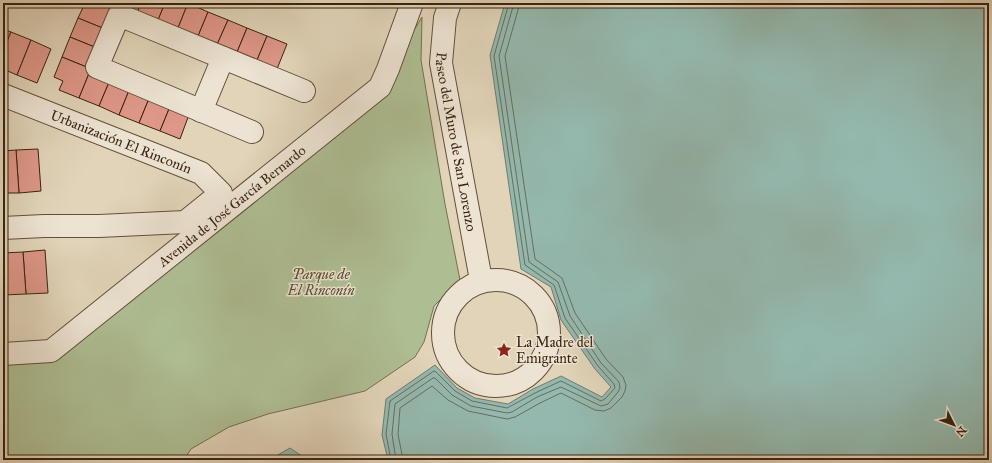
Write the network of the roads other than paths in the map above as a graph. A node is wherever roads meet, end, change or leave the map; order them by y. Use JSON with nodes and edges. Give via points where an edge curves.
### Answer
{"nodes":[{"id":1,"x":412,"y":3,"type":"edge"},
{"id":2,"x":450,"y":3,"type":"edge"},
{"id":3,"x":223,"y":58,"type":"junction"},
{"id":4,"x":304,"y":91,"type":"dead end"},
{"id":5,"x":3,"y":95,"type":"edge"},
{"id":6,"x":200,"y":110,"type":"junction"},
{"id":7,"x":252,"y":132,"type":"dead end"},
{"id":8,"x":3,"y":228,"type":"edge"},
{"id":9,"x":481,"y":280,"type":"junction"},
{"id":10,"x":3,"y":354,"type":"edge"}],
"edges":[{"from":1,"to":10,"type":"street","name":"Avenida de José García Bernardo","via":[[380,87],[51,351]]},
{"from":2,"to":9,"type":"street","name":"Paseo del Muro de San Lorenzo","via":[[445,18],[441,63]]},
{"from":3,"to":4,"type":"street"},
{"from":3,"to":6,"type":"street"},
{"from":3,"to":6,"type":"street","via":[[119,15],[97,66]]},
{"from":5,"to":8,"type":"street","name":"Urbanización El Rinconín","via":[[201,172],[221,193],[185,222]]},
{"from":6,"to":7,"type":"street"},
{"from":9,"to":9,"type":"street","via":[[453,299],[442,337],[454,368],[479,385],[512,385],[537,369],[551,339],[546,311],[521,284],[500,278]]}]}
